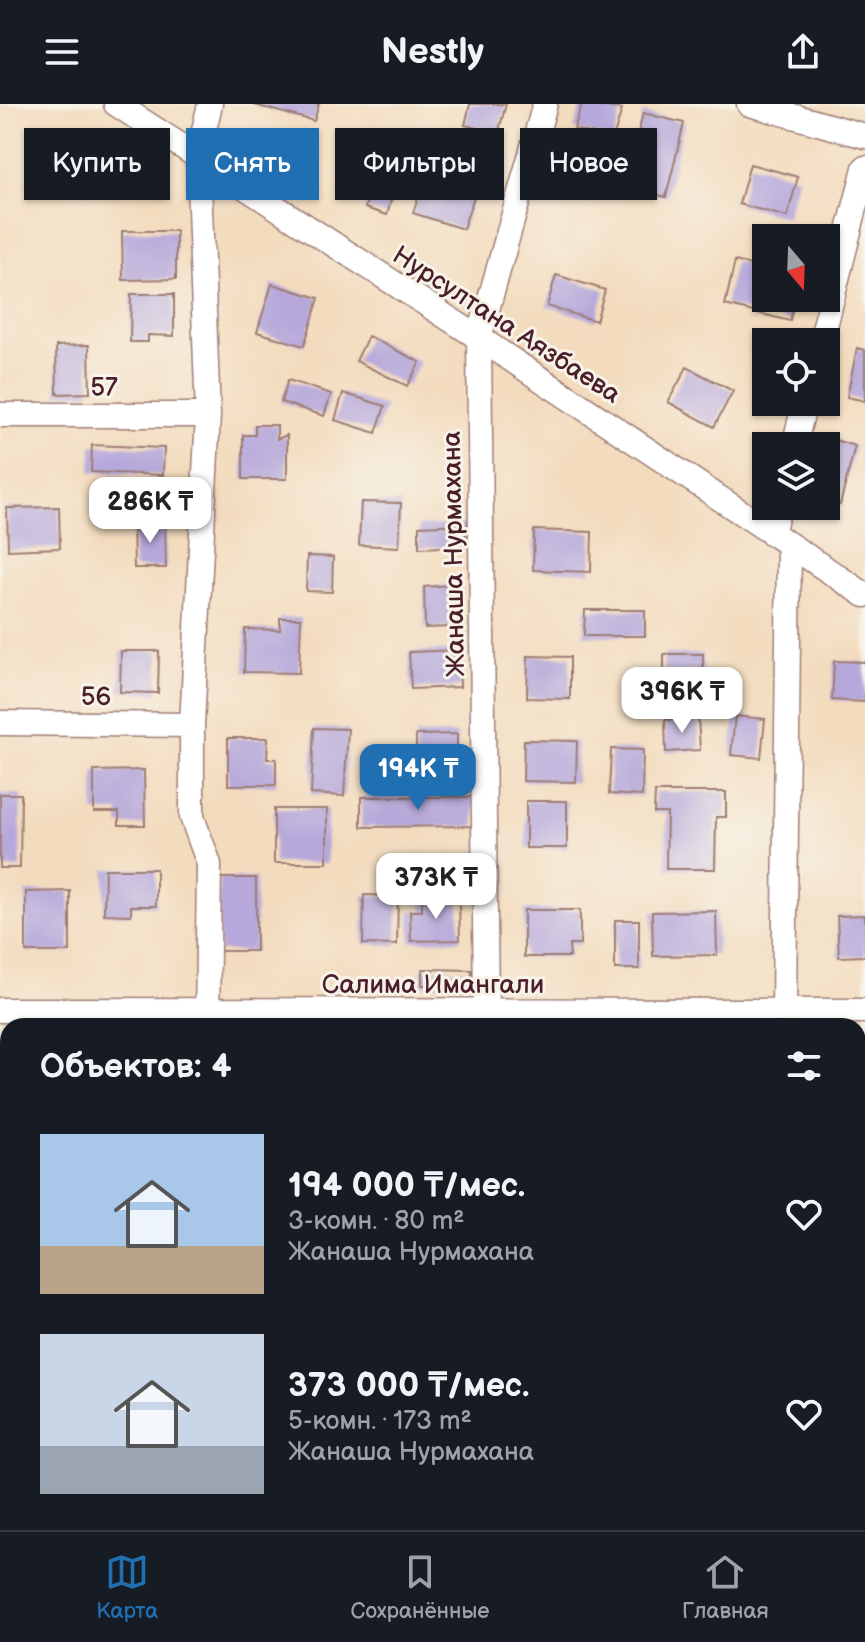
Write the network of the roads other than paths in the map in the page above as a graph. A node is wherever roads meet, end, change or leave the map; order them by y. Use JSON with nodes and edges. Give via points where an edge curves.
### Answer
{"nodes":[{"id":1,"x":116,"y":104,"type":"edge"},
{"id":2,"x":210,"y":104,"type":"edge"},
{"id":3,"x":545,"y":104,"type":"edge"},
{"id":4,"x":749,"y":104,"type":"edge"},
{"id":5,"x":205,"y":128,"type":"edge"},
{"id":6,"x":865,"y":136,"type":"edge"},
{"id":7,"x":186,"y":149,"type":"edge"},
{"id":8,"x":865,"y":168,"type":"edge"},
{"id":9,"x":200,"y":200,"type":"edge"},
{"id":10,"x":265,"y":200,"type":"edge"},
{"id":11,"x":825,"y":328,"type":"edge"},
{"id":12,"x":479,"y":338,"type":"junction"},
{"id":13,"x":0,"y":415,"type":"edge"},
{"id":14,"x":208,"y":415,"type":"junction"},
{"id":15,"x":780,"y":520,"type":"edge"},
{"id":16,"x":781,"y":540,"type":"junction"},
{"id":17,"x":865,"y":595,"type":"edge"},
{"id":18,"x":0,"y":723,"type":"edge"},
{"id":19,"x":192,"y":725,"type":"junction"},
{"id":20,"x":784,"y":1009,"type":"junction"},
{"id":21,"x":0,"y":1010,"type":"edge"},
{"id":22,"x":865,"y":1011,"type":"edge"},
{"id":23,"x":486,"y":1012,"type":"junction"},
{"id":24,"x":184,"y":1018,"type":"edge"},
{"id":25,"x":207,"y":1018,"type":"edge"},
{"id":26,"x":247,"y":1018,"type":"edge"},
{"id":27,"x":554,"y":1018,"type":"edge"},
{"id":28,"x":587,"y":1018,"type":"edge"}],
"edges":[{"from":1,"to":7,"type":"street","name":"Нурсултана Аязбаева"},
{"from":2,"to":5,"type":"street"},
{"from":3,"to":12,"type":"street","name":"Жанаша Нурмахана"},
{"from":4,"to":6,"type":"street"},
{"from":8,"to":11,"type":"street"},
{"from":9,"to":14,"type":"street"},
{"from":10,"to":12,"type":"street","name":"Нурсултана Аязбаева"},
{"from":12,"to":16,"type":"street","name":"Нурсултана Аязбаева"},
{"from":12,"to":23,"type":"street","name":"Жанаша Нурмахана"},
{"from":13,"to":14,"type":"street","name":"57"},
{"from":14,"to":19,"type":"street"},
{"from":15,"to":16,"type":"street"},
{"from":16,"to":17,"type":"street","name":"Нурсултана Аязбаева"},
{"from":16,"to":20,"type":"street"},
{"from":18,"to":19,"type":"street","name":"56"},
{"from":19,"to":25,"type":"street","via":[[192,817],[209,864]]},
{"from":20,"to":22,"type":"street","name":"Салима Имангали"},
{"from":20,"to":28,"type":"street","name":"Салима Имангали"},
{"from":21,"to":24,"type":"street","name":"Салима Имангали"},
{"from":23,"to":26,"type":"street","name":"Салима Имангали"},
{"from":23,"to":27,"type":"street","name":"Салима Имангали"}]}
